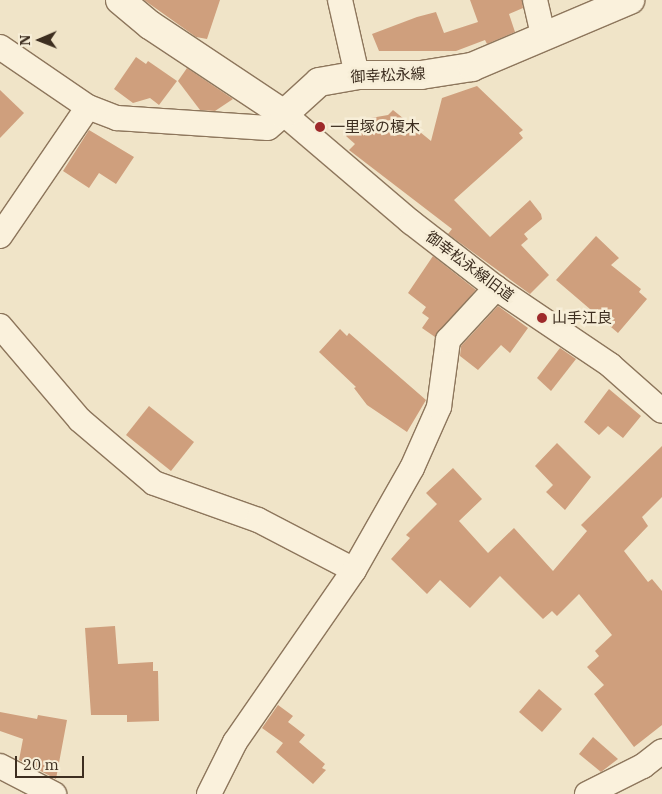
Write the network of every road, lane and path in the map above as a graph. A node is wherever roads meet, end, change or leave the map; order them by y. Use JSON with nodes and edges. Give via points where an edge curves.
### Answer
{"nodes":[{"id":1,"x":120,"y":0,"type":"edge"},
{"id":2,"x":340,"y":0,"type":"edge"},
{"id":3,"x":535,"y":0,"type":"edge"},
{"id":4,"x":630,"y":0,"type":"edge"},
{"id":5,"x":543,"y":36,"type":"junction"},
{"id":6,"x":0,"y":47,"type":"edge"},
{"id":7,"x":357,"y":75,"type":"junction"},
{"id":8,"x":88,"y":107,"type":"junction"},
{"id":9,"x":284,"y":114,"type":"junction"},
{"id":10,"x":0,"y":236,"type":"edge"},
{"id":11,"x":496,"y":288,"type":"junction"},
{"id":12,"x":0,"y":326,"type":"edge"},
{"id":13,"x":662,"y":411,"type":"edge"},
{"id":14,"x":354,"y":570,"type":"junction"},
{"id":15,"x":662,"y":751,"type":"edge"},
{"id":16,"x":0,"y":766,"type":"edge"},
{"id":17,"x":54,"y":794,"type":"edge"},
{"id":18,"x":209,"y":794,"type":"edge"},
{"id":19,"x":587,"y":794,"type":"edge"}],
"edges":[{"from":1,"to":9,"type":"main road","via":[[150,25]]},
{"from":2,"to":7,"type":"street"},
{"from":3,"to":5,"type":"street"},
{"from":4,"to":5,"type":"main road","name":"御幸松永線"},
{"from":5,"to":7,"type":"main road","name":"御幸松永線","via":[[472,67],[421,75]]},
{"from":6,"to":8,"type":"street"},
{"from":7,"to":9,"type":"main road","name":"御幸松永線","via":[[318,82]]},
{"from":8,"to":9,"type":"street","via":[[117,118],[268,128]]},
{"from":8,"to":10,"type":"street"},
{"from":9,"to":11,"type":"street","name":"御幸松永線旧道","via":[[411,222]]},
{"from":11,"to":13,"type":"street","name":"御幸松永線旧道","via":[[610,366]]},
{"from":11,"to":14,"type":"street","via":[[448,340],[439,407],[412,468]]},
{"from":12,"to":14,"type":"street","via":[[80,420],[154,483],[258,520]]},
{"from":14,"to":18,"type":"street","via":[[235,742]]},
{"from":15,"to":19,"type":"street","via":[[643,766]]},
{"from":16,"to":17,"type":"street"}]}
